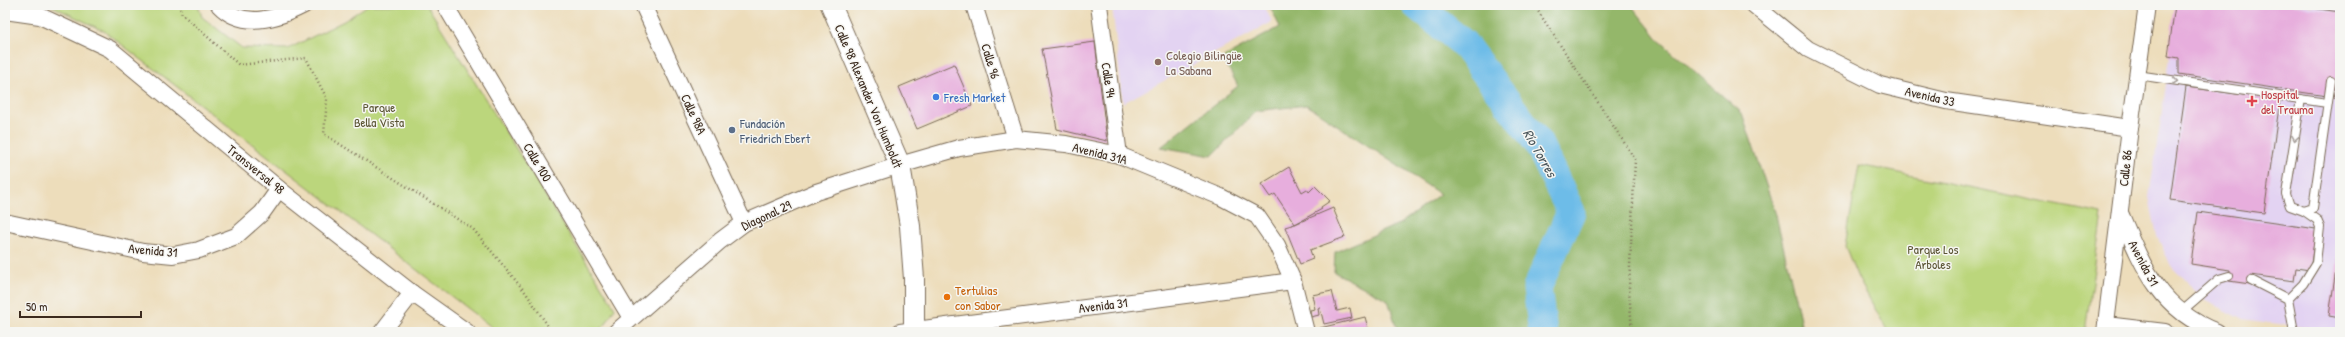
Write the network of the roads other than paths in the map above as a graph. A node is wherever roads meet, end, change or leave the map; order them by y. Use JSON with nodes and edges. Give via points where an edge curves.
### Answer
{"nodes":[{"id":1,"x":219,"y":5,"type":"edge"},
{"id":2,"x":304,"y":5,"type":"edge"},
{"id":3,"x":445,"y":5,"type":"edge"},
{"id":4,"x":643,"y":5,"type":"edge"},
{"id":5,"x":831,"y":5,"type":"edge"},
{"id":6,"x":974,"y":5,"type":"edge"},
{"id":7,"x":1098,"y":5,"type":"edge"},
{"id":8,"x":1754,"y":5,"type":"edge"},
{"id":9,"x":2147,"y":5,"type":"edge"},
{"id":10,"x":5,"y":11,"type":"edge"},
{"id":11,"x":2137,"y":75,"type":"junction"},
{"id":12,"x":2331,"y":81,"type":"dead end"},
{"id":13,"x":2300,"y":99,"type":"junction"},
{"id":14,"x":2327,"y":103,"type":"junction"},
{"id":15,"x":2130,"y":128,"type":"junction"},
{"id":16,"x":1016,"y":139,"type":"junction"},
{"id":17,"x":1119,"y":155,"type":"junction"},
{"id":18,"x":900,"y":165,"type":"junction"},
{"id":19,"x":279,"y":189,"type":"junction"},
{"id":20,"x":2304,"y":211,"type":"junction"},
{"id":21,"x":2120,"y":213,"type":"junction"},
{"id":22,"x":5,"y":222,"type":"edge"},
{"id":23,"x":744,"y":223,"type":"junction"},
{"id":24,"x":2229,"y":276,"type":"dead end"},
{"id":25,"x":2251,"y":280,"type":"dead end"},
{"id":26,"x":1293,"y":281,"type":"junction"},
{"id":27,"x":412,"y":293,"type":"junction"},
{"id":28,"x":2288,"y":299,"type":"junction"},
{"id":29,"x":2180,"y":312,"type":"junction"},
{"id":30,"x":631,"y":318,"type":"junction"},
{"id":31,"x":2105,"y":329,"type":"edge"},
{"id":32,"x":909,"y":331,"type":"edge"},
{"id":33,"x":382,"y":332,"type":"edge"},
{"id":34,"x":467,"y":332,"type":"edge"},
{"id":35,"x":616,"y":332,"type":"edge"},
{"id":36,"x":1306,"y":332,"type":"edge"},
{"id":37,"x":2165,"y":332,"type":"edge"},
{"id":38,"x":2217,"y":332,"type":"edge"},
{"id":39,"x":2294,"y":332,"type":"edge"}],
"edges":[{"from":1,"to":2,"type":"street","via":[[233,15],[247,20],[263,21]]},
{"from":3,"to":30,"type":"street","name":"Calle 100"},
{"from":4,"to":23,"type":"street","name":"Calle 98A"},
{"from":5,"to":18,"type":"street","name":"Calle 98 Alexander Von Humboldt"},
{"from":6,"to":16,"type":"street","name":"Calle 96"},
{"from":7,"to":17,"type":"street","name":"Calle 94"},
{"from":8,"to":15,"type":"street","name":"Avenida 33","via":[[1808,49],[1880,85],[1946,101]]},
{"from":9,"to":11,"type":"street","name":"Calle 86"},
{"from":10,"to":19,"type":"street","name":"Transversal 98","via":[[40,16],[110,49]]},
{"from":11,"to":13,"type":"lane","one_way":true},
{"from":11,"to":15,"type":"street","name":"Calle 86"},
{"from":12,"to":14,"type":"lane"},
{"from":13,"to":14,"type":"lane"},
{"from":13,"to":20,"type":"lane","one_way":true,"via":[[2286,194],[2290,206]]},
{"from":14,"to":20,"type":"lane","via":[[2313,208]]},
{"from":15,"to":21,"type":"street","name":"Calle 86"},
{"from":16,"to":17,"type":"street","name":"Avenida 31A","via":[[1066,144]]},
{"from":16,"to":18,"type":"street","name":"Avenida 31A","via":[[959,148]]},
{"from":17,"to":26,"type":"street","name":"Avenida 31A","via":[[1214,194],[1257,216],[1277,245]]},
{"from":18,"to":23,"type":"street","name":"Diagonal 29","via":[[816,192]]},
{"from":18,"to":32,"type":"street","name":"Calle 98 Alexander Von Humboldt","via":[[910,226]]},
{"from":19,"to":22,"type":"street","name":"Avenida 31","via":[[262,213],[236,236],[199,250],[173,254],[143,252]]},
{"from":19,"to":27,"type":"street","name":"Transversal 98"},
{"from":20,"to":28,"type":"lane","via":[[2317,220],[2320,227],[2316,263],[2303,284]]},
{"from":21,"to":29,"type":"street","name":"Avenida 31","via":[[2138,257],[2156,287]]},
{"from":21,"to":31,"type":"street","name":"Calle 86"},
{"from":23,"to":30,"type":"street","name":"Diagonal 29"},
{"from":24,"to":29,"type":"lane","via":[[2219,279]]},
{"from":25,"to":28,"type":"lane"},
{"from":26,"to":32,"type":"street","name":"Avenida 31"},
{"from":26,"to":36,"type":"street","name":"Avenida 31A"},
{"from":27,"to":33,"type":"street"},
{"from":27,"to":34,"type":"street","name":"Transversal 98"},
{"from":28,"to":39,"type":"lane"},
{"from":29,"to":38,"type":"street","name":"Avenida 31"},
{"from":30,"to":35,"type":"street","name":"Diagonal 29"},
{"from":31,"to":37,"type":"street"}]}
